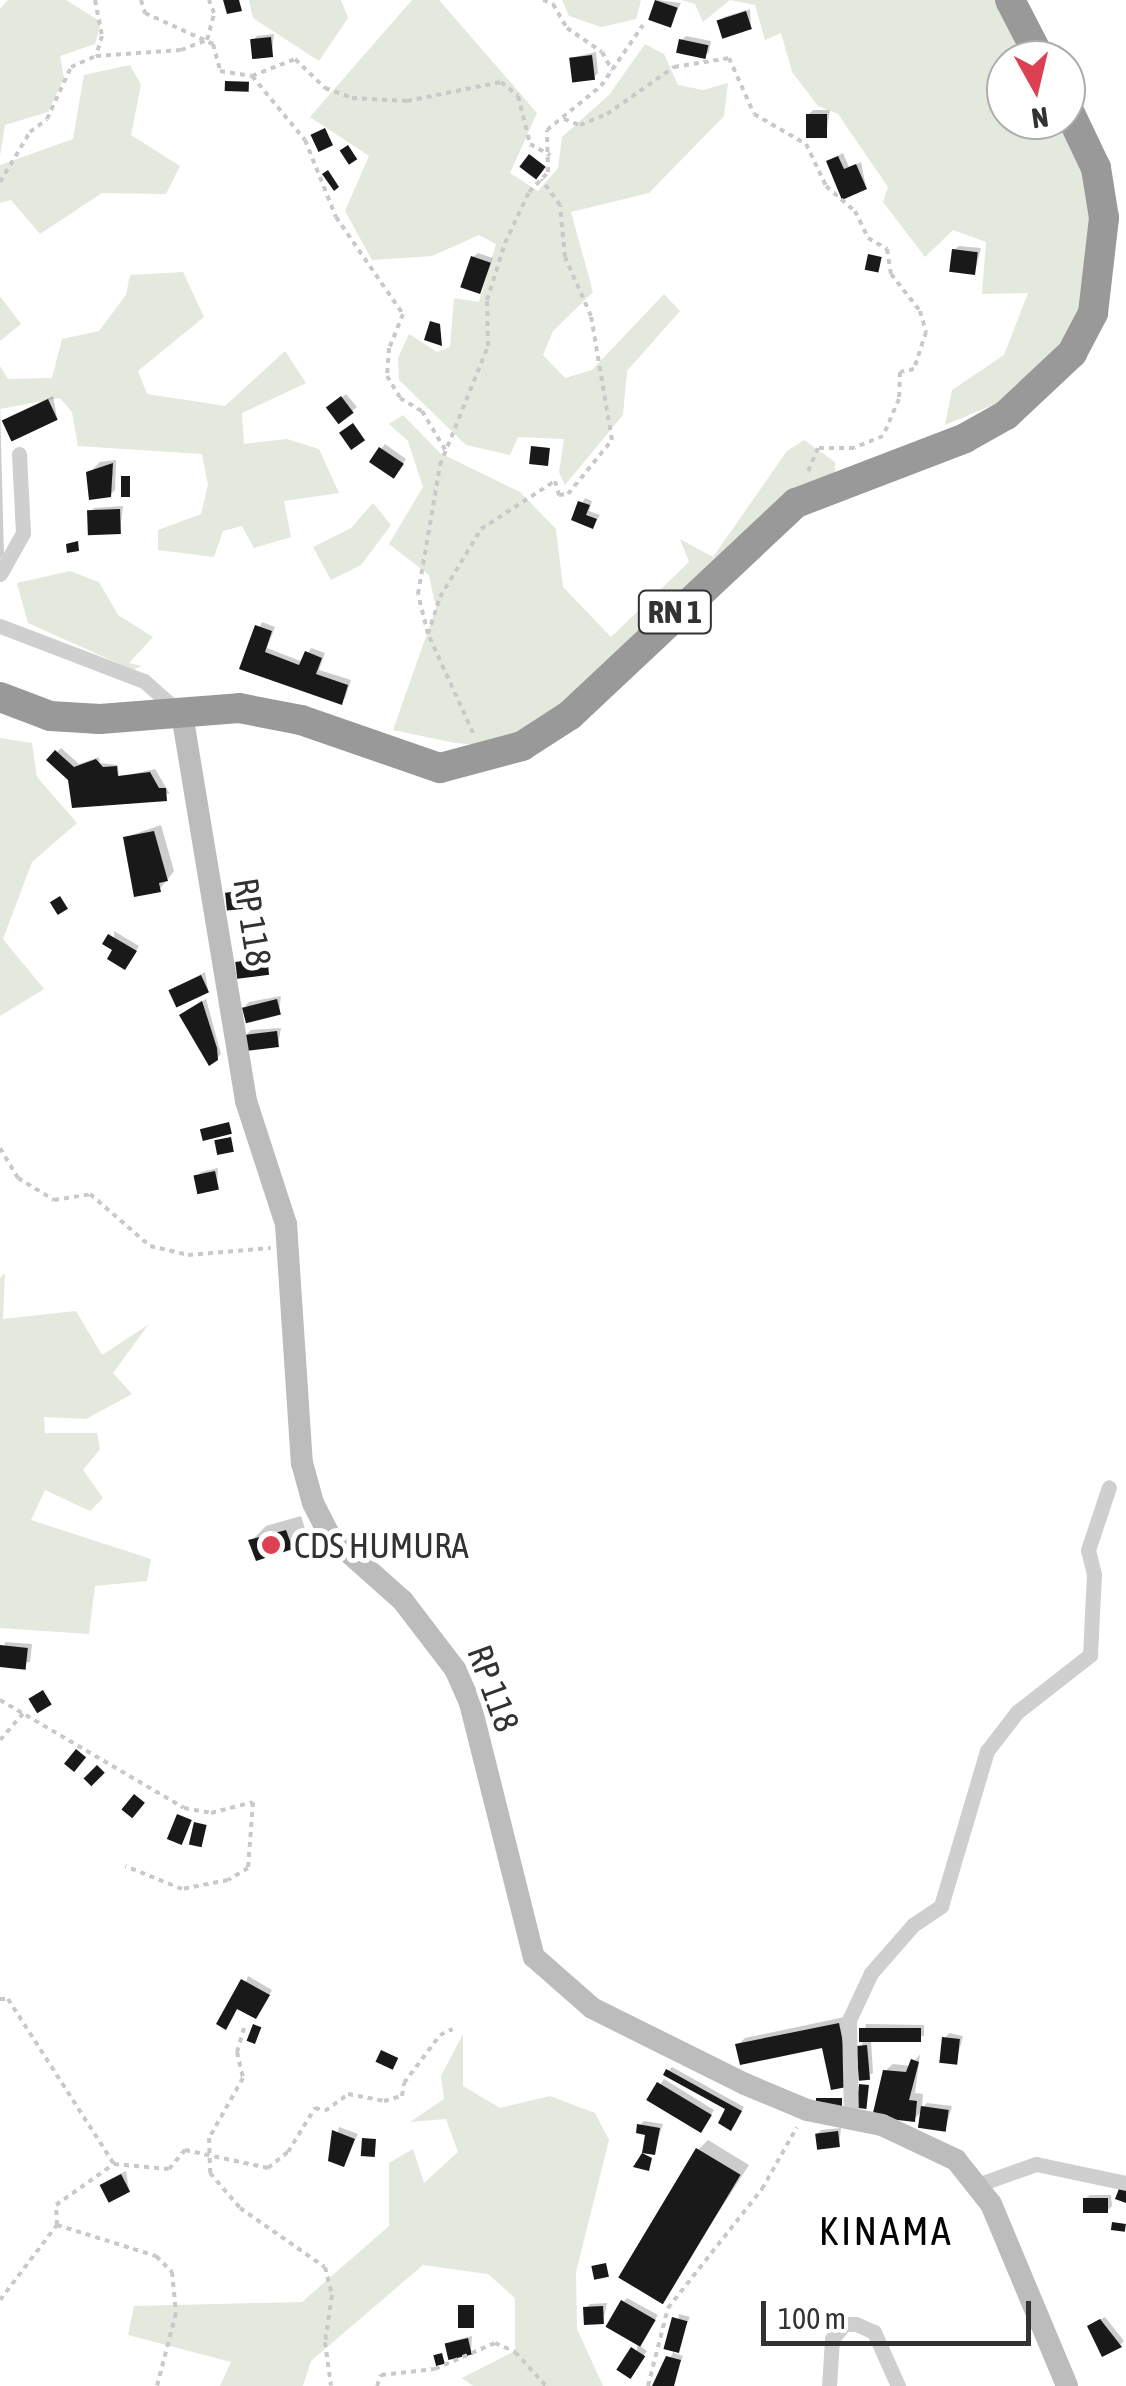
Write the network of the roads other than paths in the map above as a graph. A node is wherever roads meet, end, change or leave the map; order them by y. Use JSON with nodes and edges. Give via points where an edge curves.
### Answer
{"nodes":[{"id":1,"x":1010,"y":0,"type":"edge"},
{"id":2,"x":1031,"y":40,"type":"edge"},
{"id":3,"x":1083,"y":140,"type":"edge"},
{"id":4,"x":19,"y":454,"type":"dead end"},
{"id":5,"x":0,"y":574,"type":"edge"},
{"id":6,"x":0,"y":626,"type":"edge"},
{"id":7,"x":0,"y":698,"type":"edge"},
{"id":8,"x":182,"y":714,"type":"junction"},
{"id":9,"x":1109,"y":1487,"type":"dead end"},
{"id":10,"x":851,"y":2117,"type":"junction"},
{"id":11,"x":1126,"y":2183,"type":"edge"},
{"id":12,"x":977,"y":2186,"type":"junction"},
{"id":13,"x":829,"y":2386,"type":"edge"},
{"id":14,"x":898,"y":2386,"type":"edge"},
{"id":15,"x":1067,"y":2386,"type":"edge"}],
"edges":[{"from":1,"to":2,"type":"highway"},
{"from":3,"to":8,"type":"highway","number":"RN 1","via":[[1096,168],[1104,218],[1093,313],[1072,352],[1006,415],[965,438],[796,503],[570,716],[522,746],[482,762],[440,768],[301,720],[239,708]]},
{"from":4,"to":5,"type":"street","via":[[23,533]]},
{"from":6,"to":8,"type":"street","via":[[144,681]]},
{"from":7,"to":8,"type":"highway","number":"RN 1","via":[[50,716]]},
{"from":8,"to":10,"type":"main road","name":"RP 118","via":[[246,1101],[289,1247],[302,1463],[312,1503],[328,1535],[404,1601],[455,1669],[470,1703],[534,1956],[592,2008],[807,2110]]},
{"from":9,"to":10,"type":"street","via":[[1088,1550],[1094,1574],[1090,1655],[1017,1712],[987,1751],[941,1906],[913,1925],[870,1973],[849,2020]]},
{"from":10,"to":12,"type":"main road","name":"RP 118","via":[[931,2143]]},
{"from":11,"to":12,"type":"street","via":[[1036,2164]]},
{"from":12,"to":15,"type":"main road","name":"RP 118"},
{"from":13,"to":14,"type":"street","via":[[832,2340],[844,2324],[856,2324],[874,2332]]}]}
